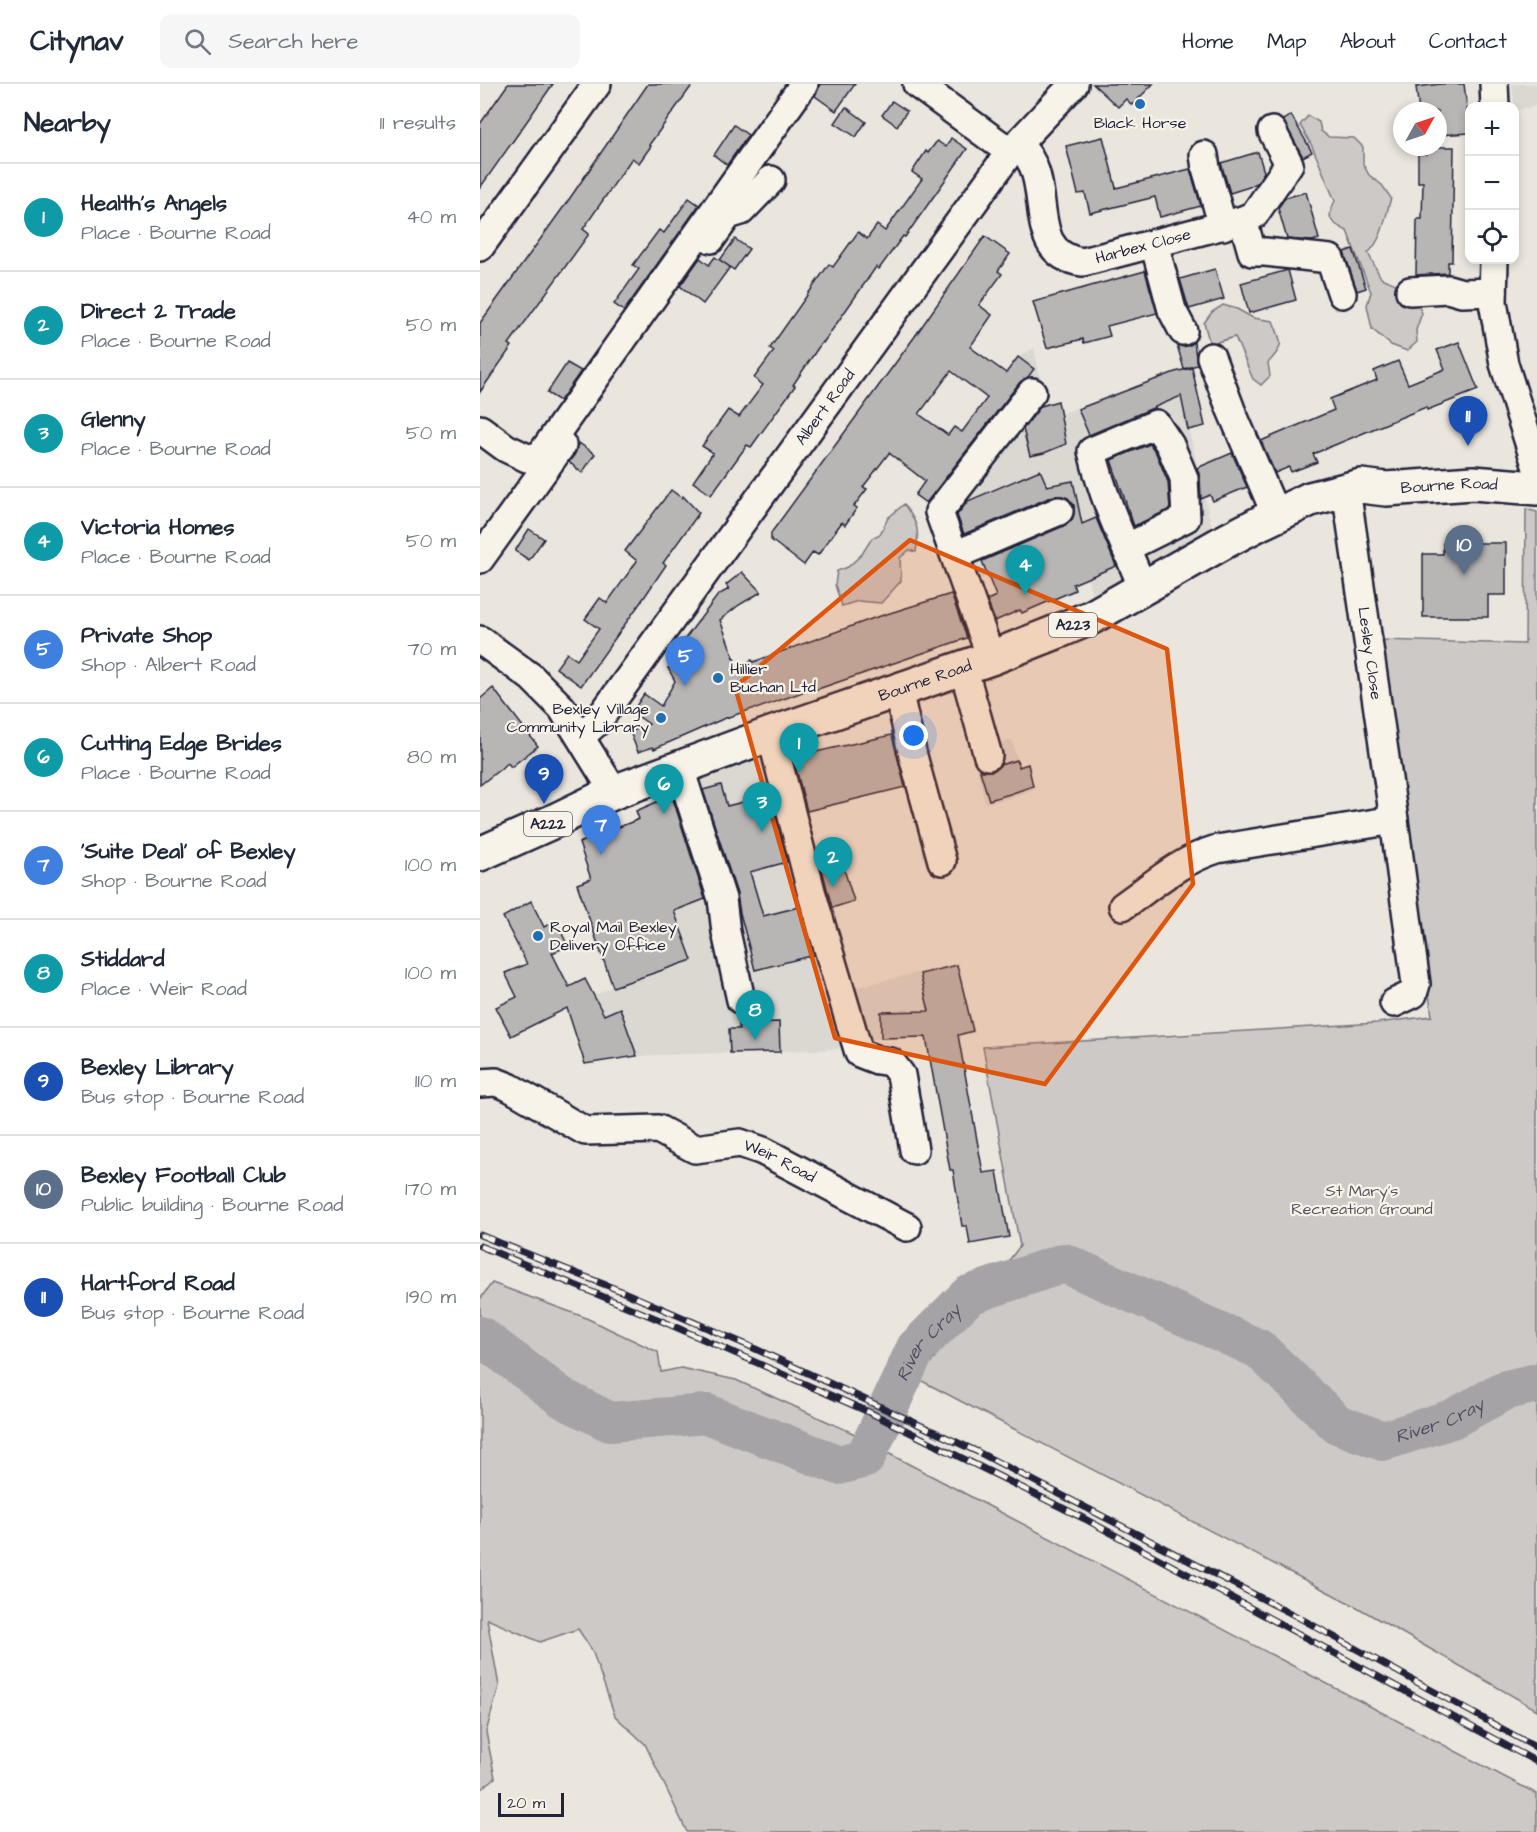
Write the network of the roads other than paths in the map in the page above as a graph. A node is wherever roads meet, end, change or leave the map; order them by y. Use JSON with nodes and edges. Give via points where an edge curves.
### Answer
{"nodes":[{"id":1,"x":597,"y":84,"type":"edge"},
{"id":2,"x":804,"y":84,"type":"edge"},
{"id":3,"x":917,"y":84,"type":"edge"},
{"id":4,"x":1074,"y":84,"type":"edge"},
{"id":5,"x":1494,"y":84,"type":"edge"},
{"id":6,"x":1495,"y":102,"type":"edge"},
{"id":7,"x":1272,"y":130,"type":"dead end"},
{"id":8,"x":1014,"y":148,"type":"junction"},
{"id":9,"x":1204,"y":154,"type":"dead end"},
{"id":10,"x":771,"y":180,"type":"dead end"},
{"id":11,"x":1233,"y":223,"type":"junction"},
{"id":12,"x":485,"y":230,"type":"edge"},
{"id":13,"x":1154,"y":243,"type":"junction"},
{"id":14,"x":1494,"y":264,"type":"edge"},
{"id":15,"x":1410,"y":291,"type":"dead end"},
{"id":16,"x":1493,"y":292,"type":"junction"},
{"id":17,"x":1342,"y":294,"type":"dead end"},
{"id":18,"x":1183,"y":331,"type":"dead end"},
{"id":19,"x":1210,"y":357,"type":"dead end"},
{"id":20,"x":1032,"y":392,"type":"dead end"},
{"id":21,"x":1529,"y":419,"type":"edge"},
{"id":22,"x":480,"y":429,"type":"edge"},
{"id":23,"x":1537,"y":469,"type":"edge"},
{"id":24,"x":1354,"y":487,"type":"junction"},
{"id":25,"x":1537,"y":488,"type":"edge"},
{"id":26,"x":1059,"y":511,"type":"dead end"},
{"id":27,"x":1276,"y":515,"type":"junction"},
{"id":28,"x":1126,"y":548,"type":"dead end"},
{"id":29,"x":955,"y":555,"type":"junction"},
{"id":30,"x":480,"y":559,"type":"edge"},
{"id":31,"x":1143,"y":588,"type":"junction"},
{"id":32,"x":480,"y":640,"type":"edge"},
{"id":33,"x":977,"y":662,"type":"junction"},
{"id":34,"x":898,"y":690,"type":"junction"},
{"id":35,"x":771,"y":734,"type":"junction"},
{"id":36,"x":581,"y":736,"type":"junction"},
{"id":37,"x":988,"y":756,"type":"dead end"},
{"id":38,"x":680,"y":769,"type":"junction"},
{"id":39,"x":614,"y":792,"type":"junction"},
{"id":40,"x":1394,"y":820,"type":"junction"},
{"id":41,"x":480,"y":854,"type":"edge"},
{"id":42,"x":942,"y":861,"type":"dead end"},
{"id":43,"x":1122,"y":906,"type":"dead end"},
{"id":44,"x":741,"y":1000,"type":"dead end"},
{"id":45,"x":1394,"y":1002,"type":"dead end"},
{"id":46,"x":480,"y":1083,"type":"edge"},
{"id":47,"x":914,"y":1150,"type":"dead end"},
{"id":48,"x":907,"y":1227,"type":"dead end"}],
"edges":[{"from":1,"to":12,"type":"street"},
{"from":2,"to":22,"type":"street","via":[[540,456],[527,458]]},
{"from":3,"to":8,"type":"street"},
{"from":4,"to":8,"type":"street","name":"Albert Road"},
{"from":5,"to":6,"type":"street"},
{"from":7,"to":11,"type":"street","via":[[1289,164],[1254,215]]},
{"from":8,"to":13,"type":"street","name":"Harbex Close","via":[[1030,159],[1046,232],[1051,246],[1060,255],[1083,262]]},
{"from":8,"to":36,"type":"street","name":"Albert Road","via":[[597,722]]},
{"from":9,"to":11,"type":"street","via":[[1206,168]]},
{"from":10,"to":30,"type":"street","via":[[741,211],[728,215]]},
{"from":11,"to":13,"type":"street","name":"Harbex Close"},
{"from":11,"to":17,"type":"street","via":[[1252,252],[1330,259]]},
{"from":13,"to":18,"type":"street","via":[[1172,310]]},
{"from":14,"to":16,"type":"street"},
{"from":15,"to":16,"type":"street"},
{"from":16,"to":21,"type":"street","via":[[1504,364]]},
{"from":19,"to":27,"type":"street"},
{"from":20,"to":29,"type":"street","via":[[939,512]]},
{"from":21,"to":23,"type":"street"},
{"from":23,"to":24,"type":"main road","name":"Bourne Road","number":"A223","via":[[1461,463],[1386,470]]},
{"from":24,"to":25,"type":"main road","name":"Bourne Road","number":"A223","via":[[1386,489],[1473,483]]},
{"from":24,"to":27,"type":"main road","name":"Bourne Road","number":"A223"},
{"from":24,"to":40,"type":"street","name":"Lesley Close"},
{"from":26,"to":29,"type":"street"},
{"from":27,"to":31,"type":"main road","name":"Bourne Road","number":"A223"},
{"from":28,"to":31,"type":"street"},
{"from":29,"to":33,"type":"street"},
{"from":31,"to":33,"type":"main road","name":"Bourne Road","number":"A223","via":[[1092,617]]},
{"from":32,"to":36,"type":"street","via":[[531,677],[562,708]]},
{"from":33,"to":34,"type":"main road","name":"Bourne Road","number":"A223"},
{"from":33,"to":37,"type":"street"},
{"from":34,"to":35,"type":"main road","name":"Bourne Road","number":"A223"},
{"from":34,"to":42,"type":"street"},
{"from":35,"to":38,"type":"main road","name":"Bourne Road","number":"A223"},
{"from":35,"to":47,"type":"street","via":[[811,891],[859,1053],[891,1062],[901,1075]]},
{"from":36,"to":39,"type":"street"},
{"from":38,"to":39,"type":"main road","name":"Bourne Road","number":"A223"},
{"from":38,"to":44,"type":"street","via":[[722,899]]},
{"from":39,"to":41,"type":"main road","name":"Bourne Road","number":"A222"},
{"from":40,"to":43,"type":"street","via":[[1197,855]]},
{"from":40,"to":45,"type":"street","name":"Lesley Close","via":[[1416,984],[1413,994]]},
{"from":46,"to":48,"type":"street","name":"Weir Road","via":[[509,1087],[585,1131],[658,1129],[695,1149],[740,1143],[763,1151]]}]}
